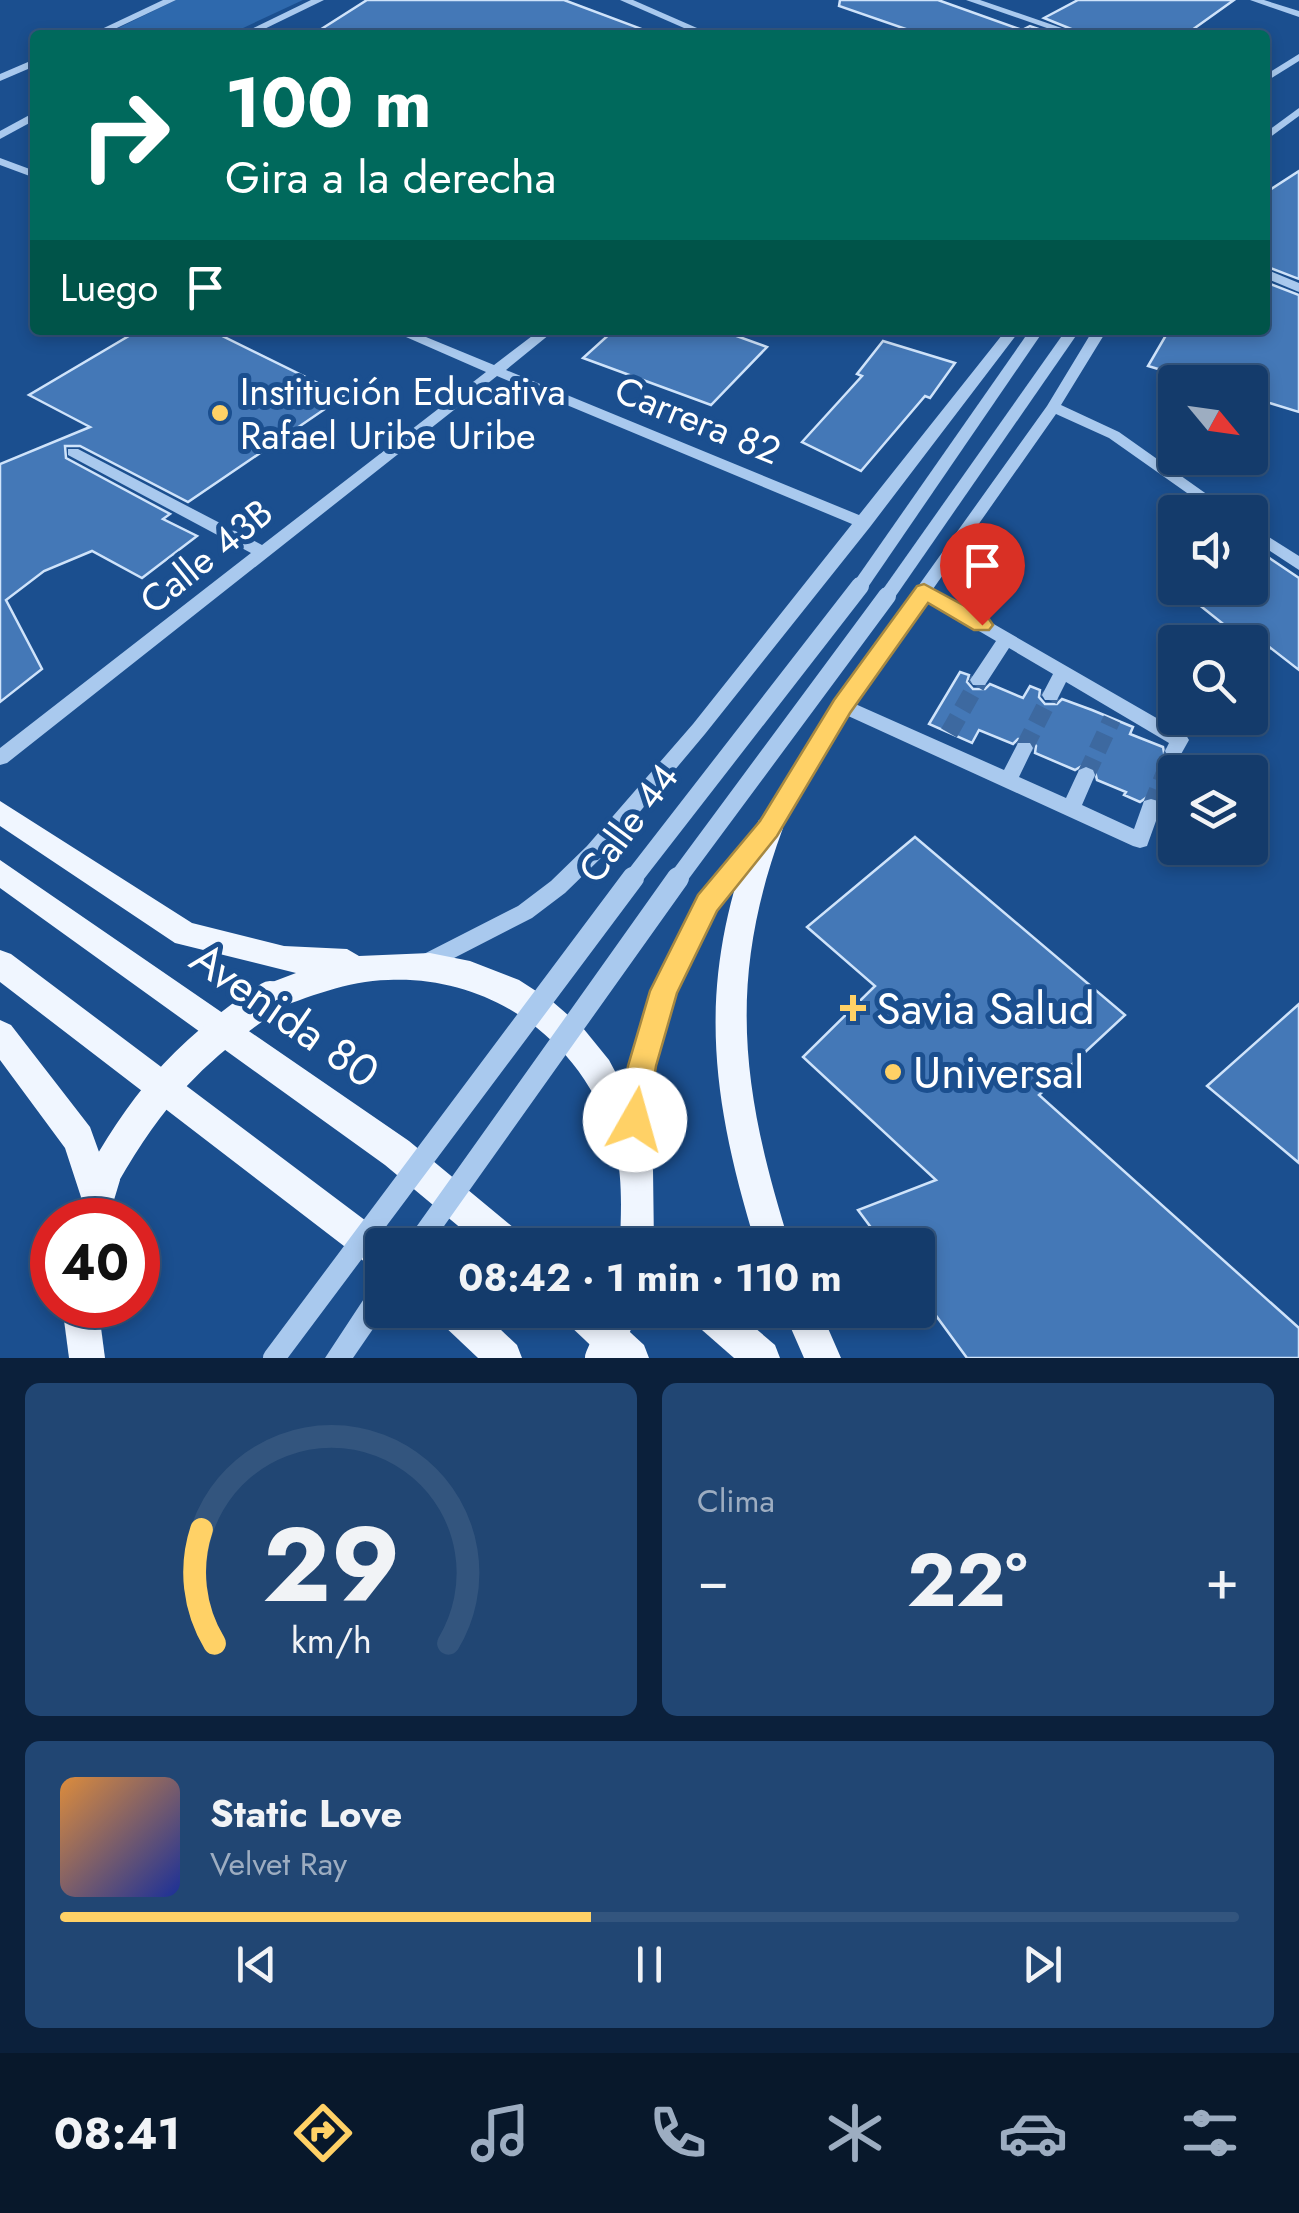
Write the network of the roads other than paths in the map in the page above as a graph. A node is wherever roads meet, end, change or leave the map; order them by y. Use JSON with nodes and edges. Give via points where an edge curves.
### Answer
{"nodes":[{"id":1,"x":170,"y":0,"type":"edge"},
{"id":2,"x":318,"y":0,"type":"edge"},
{"id":3,"x":626,"y":0,"type":"edge"},
{"id":4,"x":971,"y":0,"type":"edge"},
{"id":5,"x":1255,"y":0,"type":"edge"},
{"id":6,"x":1299,"y":14,"type":"edge"},
{"id":7,"x":105,"y":30,"type":"edge"},
{"id":8,"x":255,"y":30,"type":"edge"},
{"id":9,"x":696,"y":30,"type":"edge"},
{"id":10,"x":1062,"y":30,"type":"edge"},
{"id":11,"x":1299,"y":57,"type":"edge"},
{"id":12,"x":30,"y":64,"type":"edge"},
{"id":13,"x":1270,"y":76,"type":"edge"},
{"id":14,"x":0,"y":78,"type":"edge"},
{"id":15,"x":1299,"y":111,"type":"edge"},
{"id":16,"x":30,"y":118,"type":"edge"},
{"id":17,"x":1270,"y":134,"type":"edge"},
{"id":18,"x":0,"y":136,"type":"edge"},
{"id":19,"x":0,"y":162,"type":"edge"},
{"id":20,"x":30,"y":173,"type":"edge"},
{"id":21,"x":1270,"y":275,"type":"edge"},
{"id":22,"x":1299,"y":288,"type":"edge"},
{"id":23,"x":409,"y":335,"type":"edge"},
{"id":24,"x":541,"y":335,"type":"edge"},
{"id":25,"x":1009,"y":335,"type":"edge"},
{"id":26,"x":1034,"y":335,"type":"edge"},
{"id":27,"x":1070,"y":335,"type":"edge"},
{"id":28,"x":1097,"y":335,"type":"edge"},
{"id":29,"x":492,"y":370,"type":"junction"},
{"id":30,"x":1053,"y":407,"type":"junction"},
{"id":31,"x":73,"y":452,"type":"dead end"},
{"id":32,"x":1199,"y":495,"type":"edge"},
{"id":33,"x":864,"y":523,"type":"junction"},
{"id":34,"x":1268,"y":542,"type":"edge"},
{"id":35,"x":262,"y":552,"type":"junction"},
{"id":36,"x":1299,"y":564,"type":"edge"},
{"id":37,"x":924,"y":591,"type":"junction"},
{"id":38,"x":1006,"y":639,"type":"junction"},
{"id":39,"x":1063,"y":672,"type":"junction"},
{"id":40,"x":979,"y":680,"type":"tunnel mouth"},
{"id":41,"x":1052,"y":695,"type":"tunnel mouth"},
{"id":42,"x":842,"y":706,"type":"junction"},
{"id":43,"x":1024,"y":748,"type":"tunnel mouth"},
{"id":44,"x":1174,"y":752,"type":"dead end"},
{"id":45,"x":0,"y":758,"type":"edge"},
{"id":46,"x":1086,"y":775,"type":"tunnel mouth"},
{"id":47,"x":1008,"y":780,"type":"junction"},
{"id":48,"x":1151,"y":808,"type":"tunnel mouth"},
{"id":49,"x":1071,"y":809,"type":"junction"},
{"id":50,"x":0,"y":812,"type":"edge"},
{"id":51,"x":768,"y":828,"type":"junction"},
{"id":52,"x":0,"y":872,"type":"edge"},
{"id":53,"x":0,"y":964,"type":"edge"},
{"id":54,"x":423,"y":965,"type":"junction"},
{"id":55,"x":387,"y":966,"type":"junction"},
{"id":56,"x":0,"y":1035,"type":"edge"},
{"id":57,"x":632,"y":1146,"type":"junction"},
{"id":58,"x":97,"y":1197,"type":"edge"},
{"id":59,"x":429,"y":1228,"type":"edge"},
{"id":60,"x":487,"y":1228,"type":"edge"},
{"id":61,"x":637,"y":1228,"type":"edge"},
{"id":62,"x":768,"y":1228,"type":"edge"},
{"id":63,"x":365,"y":1241,"type":"edge"},
{"id":64,"x":365,"y":1319,"type":"edge"},
{"id":65,"x":83,"y":1328,"type":"edge"},
{"id":66,"x":473,"y":1328,"type":"edge"},
{"id":67,"x":599,"y":1328,"type":"edge"},
{"id":68,"x":614,"y":1328,"type":"edge"},
{"id":69,"x":728,"y":1328,"type":"edge"},
{"id":70,"x":809,"y":1328,"type":"edge"},
{"id":71,"x":86,"y":1358,"type":"edge"},
{"id":72,"x":274,"y":1358,"type":"edge"},
{"id":73,"x":338,"y":1358,"type":"edge"},
{"id":74,"x":504,"y":1358,"type":"edge"},
{"id":75,"x":601,"y":1358,"type":"edge"},
{"id":76,"x":631,"y":1358,"type":"edge"},
{"id":77,"x":762,"y":1358,"type":"edge"},
{"id":78,"x":823,"y":1358,"type":"edge"}],
"edges":[{"from":1,"to":7,"type":"street"},
{"from":2,"to":8,"type":"street"},
{"from":3,"to":9,"type":"street"},
{"from":4,"to":10,"type":"street"},
{"from":5,"to":6,"type":"street"},
{"from":11,"to":13,"type":"street"},
{"from":12,"to":14,"type":"street"},
{"from":15,"to":17,"type":"street"},
{"from":16,"to":18,"type":"street"},
{"from":19,"to":20,"type":"street"},
{"from":21,"to":22,"type":"street"},
{"from":23,"to":29,"type":"street","name":"Carrera 82"},
{"from":24,"to":29,"type":"street","name":"Calle 43B"},
{"from":25,"to":33,"type":"street","name":"Calle 44"},
{"from":26,"to":72,"type":"street","name":"Calle 44","bridge":true,"via":[[860,586]]},
{"from":27,"to":59,"type":"street","name":"Calle 44","bridge":true},
{"from":28,"to":30,"type":"street"},
{"from":29,"to":33,"type":"street","name":"Carrera 82"},
{"from":29,"to":35,"type":"street","name":"Calle 43B"},
{"from":30,"to":32,"type":"street","via":[[1114,436]]},
{"from":30,"to":37,"type":"street"},
{"from":31,"to":35,"type":"street"},
{"from":33,"to":54,"type":"street","name":"Calle 44","via":[[594,852],[525,912]]},
{"from":34,"to":36,"type":"street"},
{"from":35,"to":45,"type":"street","name":"Calle 43B"},
{"from":37,"to":38,"type":"street"},
{"from":37,"to":42,"type":"street"},
{"from":38,"to":39,"type":"street"},
{"from":38,"to":40,"type":"street"},
{"from":39,"to":41,"type":"street"},
{"from":39,"to":44,"type":"street","via":[[1115,712],[1180,740]]},
{"from":42,"to":47,"type":"street","via":[[944,741]]},
{"from":42,"to":51,"type":"street"},
{"from":43,"to":47,"type":"street"},
{"from":46,"to":49,"type":"street"},
{"from":47,"to":49,"type":"street"},
{"from":48,"to":49,"type":"street","via":[[1140,840]]},
{"from":50,"to":55,"type":"main road","via":[[185,934],[284,959]]},
{"from":51,"to":57,"type":"street","via":[[708,903],[664,991],[642,1066]]},
{"from":51,"to":62,"type":"main road","via":[[743,903],[732,972],[734,1082]]},
{"from":52,"to":60,"type":"main road","name":"Avenida 80","via":[[381,1142]]},
{"from":53,"to":63,"type":"main road"},
{"from":54,"to":55,"type":"main road"},
{"from":54,"to":57,"type":"main road","via":[[479,977],[531,1001],[575,1038],[610,1086]]},
{"from":55,"to":58,"type":"main road","bridge":true,"via":[[328,975],[270,997],[221,1028],[174,1069],[134,1118]]},
{"from":56,"to":58,"type":"main road","via":[[78,1138]]},
{"from":57,"to":61,"type":"main road"},
{"from":64,"to":73,"type":"street"},
{"from":65,"to":71,"type":"main road"},
{"from":66,"to":74,"type":"main road"},
{"from":67,"to":76,"type":"main road"},
{"from":68,"to":75,"type":"main road","bridge":true},
{"from":69,"to":77,"type":"main road"},
{"from":70,"to":78,"type":"main road"}]}
